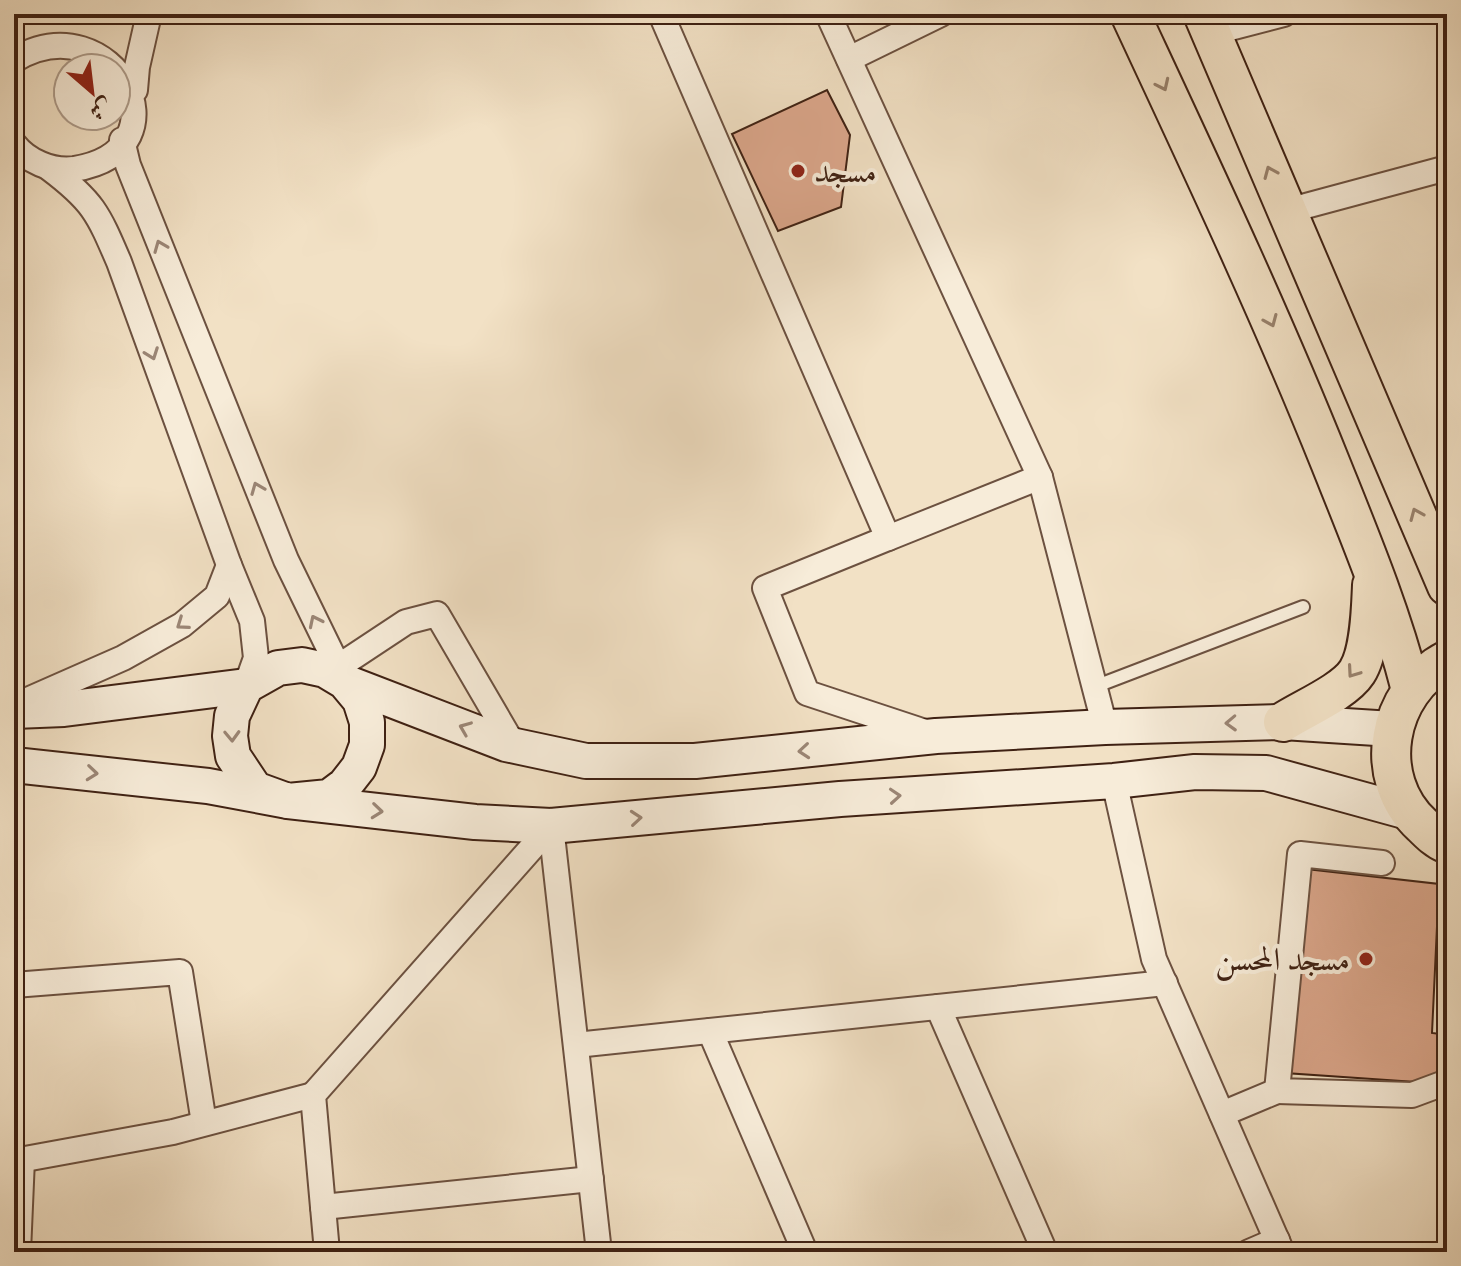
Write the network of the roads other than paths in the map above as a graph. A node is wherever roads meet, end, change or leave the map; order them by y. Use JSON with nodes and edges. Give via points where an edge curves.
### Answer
{"nodes":[{"id":1,"x":149,"y":14,"type":"edge"},
{"id":2,"x":661,"y":14,"type":"edge"},
{"id":3,"x":828,"y":14,"type":"edge"},
{"id":4,"x":941,"y":14,"type":"edge"},
{"id":5,"x":1130,"y":14,"type":"edge"},
{"id":6,"x":1284,"y":14,"type":"edge"},
{"id":7,"x":1207,"y":24,"type":"edge"},
{"id":8,"x":849,"y":59,"type":"junction"},
{"id":9,"x":14,"y":60,"type":"edge"},
{"id":10,"x":134,"y":101,"type":"junction"},
{"id":11,"x":122,"y":140,"type":"junction"},
{"id":12,"x":27,"y":156,"type":"edge"},
{"id":13,"x":1447,"y":168,"type":"edge"},
{"id":14,"x":1287,"y":211,"type":"junction"},
{"id":15,"x":1040,"y":477,"type":"junction"},
{"id":16,"x":888,"y":538,"type":"junction"},
{"id":17,"x":229,"y":565,"type":"junction"},
{"id":18,"x":1373,"y":570,"type":"junction"},
{"id":19,"x":1447,"y":586,"type":"edge"},
{"id":20,"x":1303,"y":607,"type":"dead end"},
{"id":21,"x":1447,"y":660,"type":"edge"},
{"id":22,"x":341,"y":675,"type":"junction"},
{"id":23,"x":246,"y":686,"type":"junction"},
{"id":24,"x":1094,"y":687,"type":"junction"},
{"id":25,"x":1411,"y":690,"type":"junction"},
{"id":26,"x":14,"y":708,"type":"edge"},
{"id":27,"x":1283,"y":722,"type":"junction"},
{"id":28,"x":1105,"y":727,"type":"junction"},
{"id":29,"x":1392,"y":729,"type":"junction"},
{"id":30,"x":936,"y":736,"type":"junction"},
{"id":31,"x":514,"y":746,"type":"junction"},
{"id":32,"x":14,"y":765,"type":"edge"},
{"id":33,"x":1114,"y":781,"type":"junction"},
{"id":34,"x":288,"y":801,"type":"junction"},
{"id":35,"x":1408,"y":812,"type":"junction"},
{"id":36,"x":551,"y":826,"type":"junction"},
{"id":37,"x":1447,"y":844,"type":"edge"},
{"id":38,"x":1382,"y":863,"type":"dead end"},
{"id":39,"x":1165,"y":983,"type":"junction"},
{"id":40,"x":14,"y":985,"type":"edge"},
{"id":41,"x":938,"y":1007,"type":"junction"},
{"id":42,"x":710,"y":1031,"type":"junction"},
{"id":43,"x":576,"y":1045,"type":"junction"},
{"id":44,"x":1447,"y":1082,"type":"edge"},
{"id":45,"x":1277,"y":1091,"type":"junction"},
{"id":46,"x":313,"y":1095,"type":"junction"},
{"id":47,"x":1222,"y":1114,"type":"junction"},
{"id":48,"x":204,"y":1123,"type":"junction"},
{"id":49,"x":18,"y":1160,"type":"edge"},
{"id":50,"x":591,"y":1179,"type":"junction"},
{"id":51,"x":323,"y":1207,"type":"junction"},
{"id":52,"x":1280,"y":1246,"type":"edge"},
{"id":53,"x":18,"y":1252,"type":"edge"},
{"id":54,"x":327,"y":1252,"type":"edge"},
{"id":55,"x":599,"y":1252,"type":"edge"},
{"id":56,"x":805,"y":1252,"type":"edge"},
{"id":57,"x":1045,"y":1252,"type":"edge"},
{"id":58,"x":1249,"y":1252,"type":"edge"}],
"edges":[{"from":1,"to":10,"type":"street"},
{"from":2,"to":16,"type":"street"},
{"from":3,"to":8,"type":"street"},
{"from":4,"to":8,"type":"street"},
{"from":5,"to":18,"type":"main road","one_way":true,"via":[[1252,277]]},
{"from":6,"to":7,"type":"street"},
{"from":14,"to":7,"type":"main road","one_way":true},
{"from":8,"to":15,"type":"street"},
{"from":9,"to":10,"type":"street","via":[[52,33],[77,37],[106,48],[121,62]]},
{"from":10,"to":11,"type":"street"},
{"from":11,"to":12,"type":"street","via":[[108,155],[70,170]]},
{"from":22,"to":11,"type":"street","one_way":true,"via":[[286,560]]},
{"from":12,"to":17,"type":"street","one_way":true,"via":[[80,191],[98,213]]},
{"from":13,"to":14,"type":"street"},
{"from":19,"to":14,"type":"main road","one_way":true},
{"from":15,"to":16,"type":"street"},
{"from":15,"to":24,"type":"street"},
{"from":16,"to":30,"type":"street","via":[[765,588],[807,693]]},
{"from":17,"to":23,"type":"street","via":[[252,621],[256,658]]},
{"from":17,"to":26,"type":"street","one_way":true,"via":[[217,596],[182,625]]},
{"from":18,"to":25,"type":"main road"},
{"from":18,"to":27,"type":"main road","one_way":true,"via":[[1369,632],[1357,672]]},
{"from":20,"to":24,"type":"lane"},
{"from":21,"to":25,"type":"main road"},
{"from":22,"to":23,"type":"street","via":[[302,665],[278,668]]},
{"from":31,"to":22,"type":"street","one_way":true},
{"from":22,"to":31,"type":"street","via":[[406,622],[437,614]]},
{"from":22,"to":34,"type":"street","via":[[360,700],[367,722],[367,745],[359,767],[329,797]]},
{"from":23,"to":26,"type":"street","via":[[64,709]]},
{"from":23,"to":34,"type":"street","one_way":true,"via":[[232,716],[233,756],[255,789]]},
{"from":24,"to":28,"type":"street"},
{"from":25,"to":29,"type":"main road"},
{"from":27,"to":28,"type":"street","one_way":true},
{"from":27,"to":29,"type":"street"},
{"from":28,"to":30,"type":"street"},
{"from":29,"to":35,"type":"main road","via":[[1392,772]]},
{"from":30,"to":31,"type":"street","one_way":true,"via":[[695,761],[586,761]]},
{"from":32,"to":34,"type":"street","one_way":true,"via":[[208,786]]},
{"from":33,"to":35,"type":"street","via":[[1195,772],[1266,773]]},
{"from":36,"to":33,"type":"street","one_way":true},
{"from":33,"to":39,"type":"street","via":[[1154,959]]},
{"from":34,"to":36,"type":"street","one_way":true},
{"from":35,"to":37,"type":"main road"},
{"from":36,"to":43,"type":"street"},
{"from":36,"to":46,"type":"street"},
{"from":38,"to":45,"type":"street","via":[[1300,854]]},
{"from":39,"to":41,"type":"street"},
{"from":39,"to":47,"type":"street"},
{"from":40,"to":48,"type":"street","via":[[180,972]]},
{"from":41,"to":42,"type":"street"},
{"from":41,"to":57,"type":"street"},
{"from":42,"to":43,"type":"street"},
{"from":42,"to":56,"type":"street"},
{"from":43,"to":50,"type":"street"},
{"from":44,"to":45,"type":"street","via":[[1412,1095]]},
{"from":45,"to":47,"type":"street"},
{"from":46,"to":48,"type":"street"},
{"from":46,"to":51,"type":"street"},
{"from":47,"to":52,"type":"street"},
{"from":48,"to":49,"type":"street"},
{"from":49,"to":53,"type":"street"},
{"from":50,"to":51,"type":"street"},
{"from":50,"to":55,"type":"street"},
{"from":51,"to":54,"type":"street"},
{"from":52,"to":58,"type":"street"}]}
